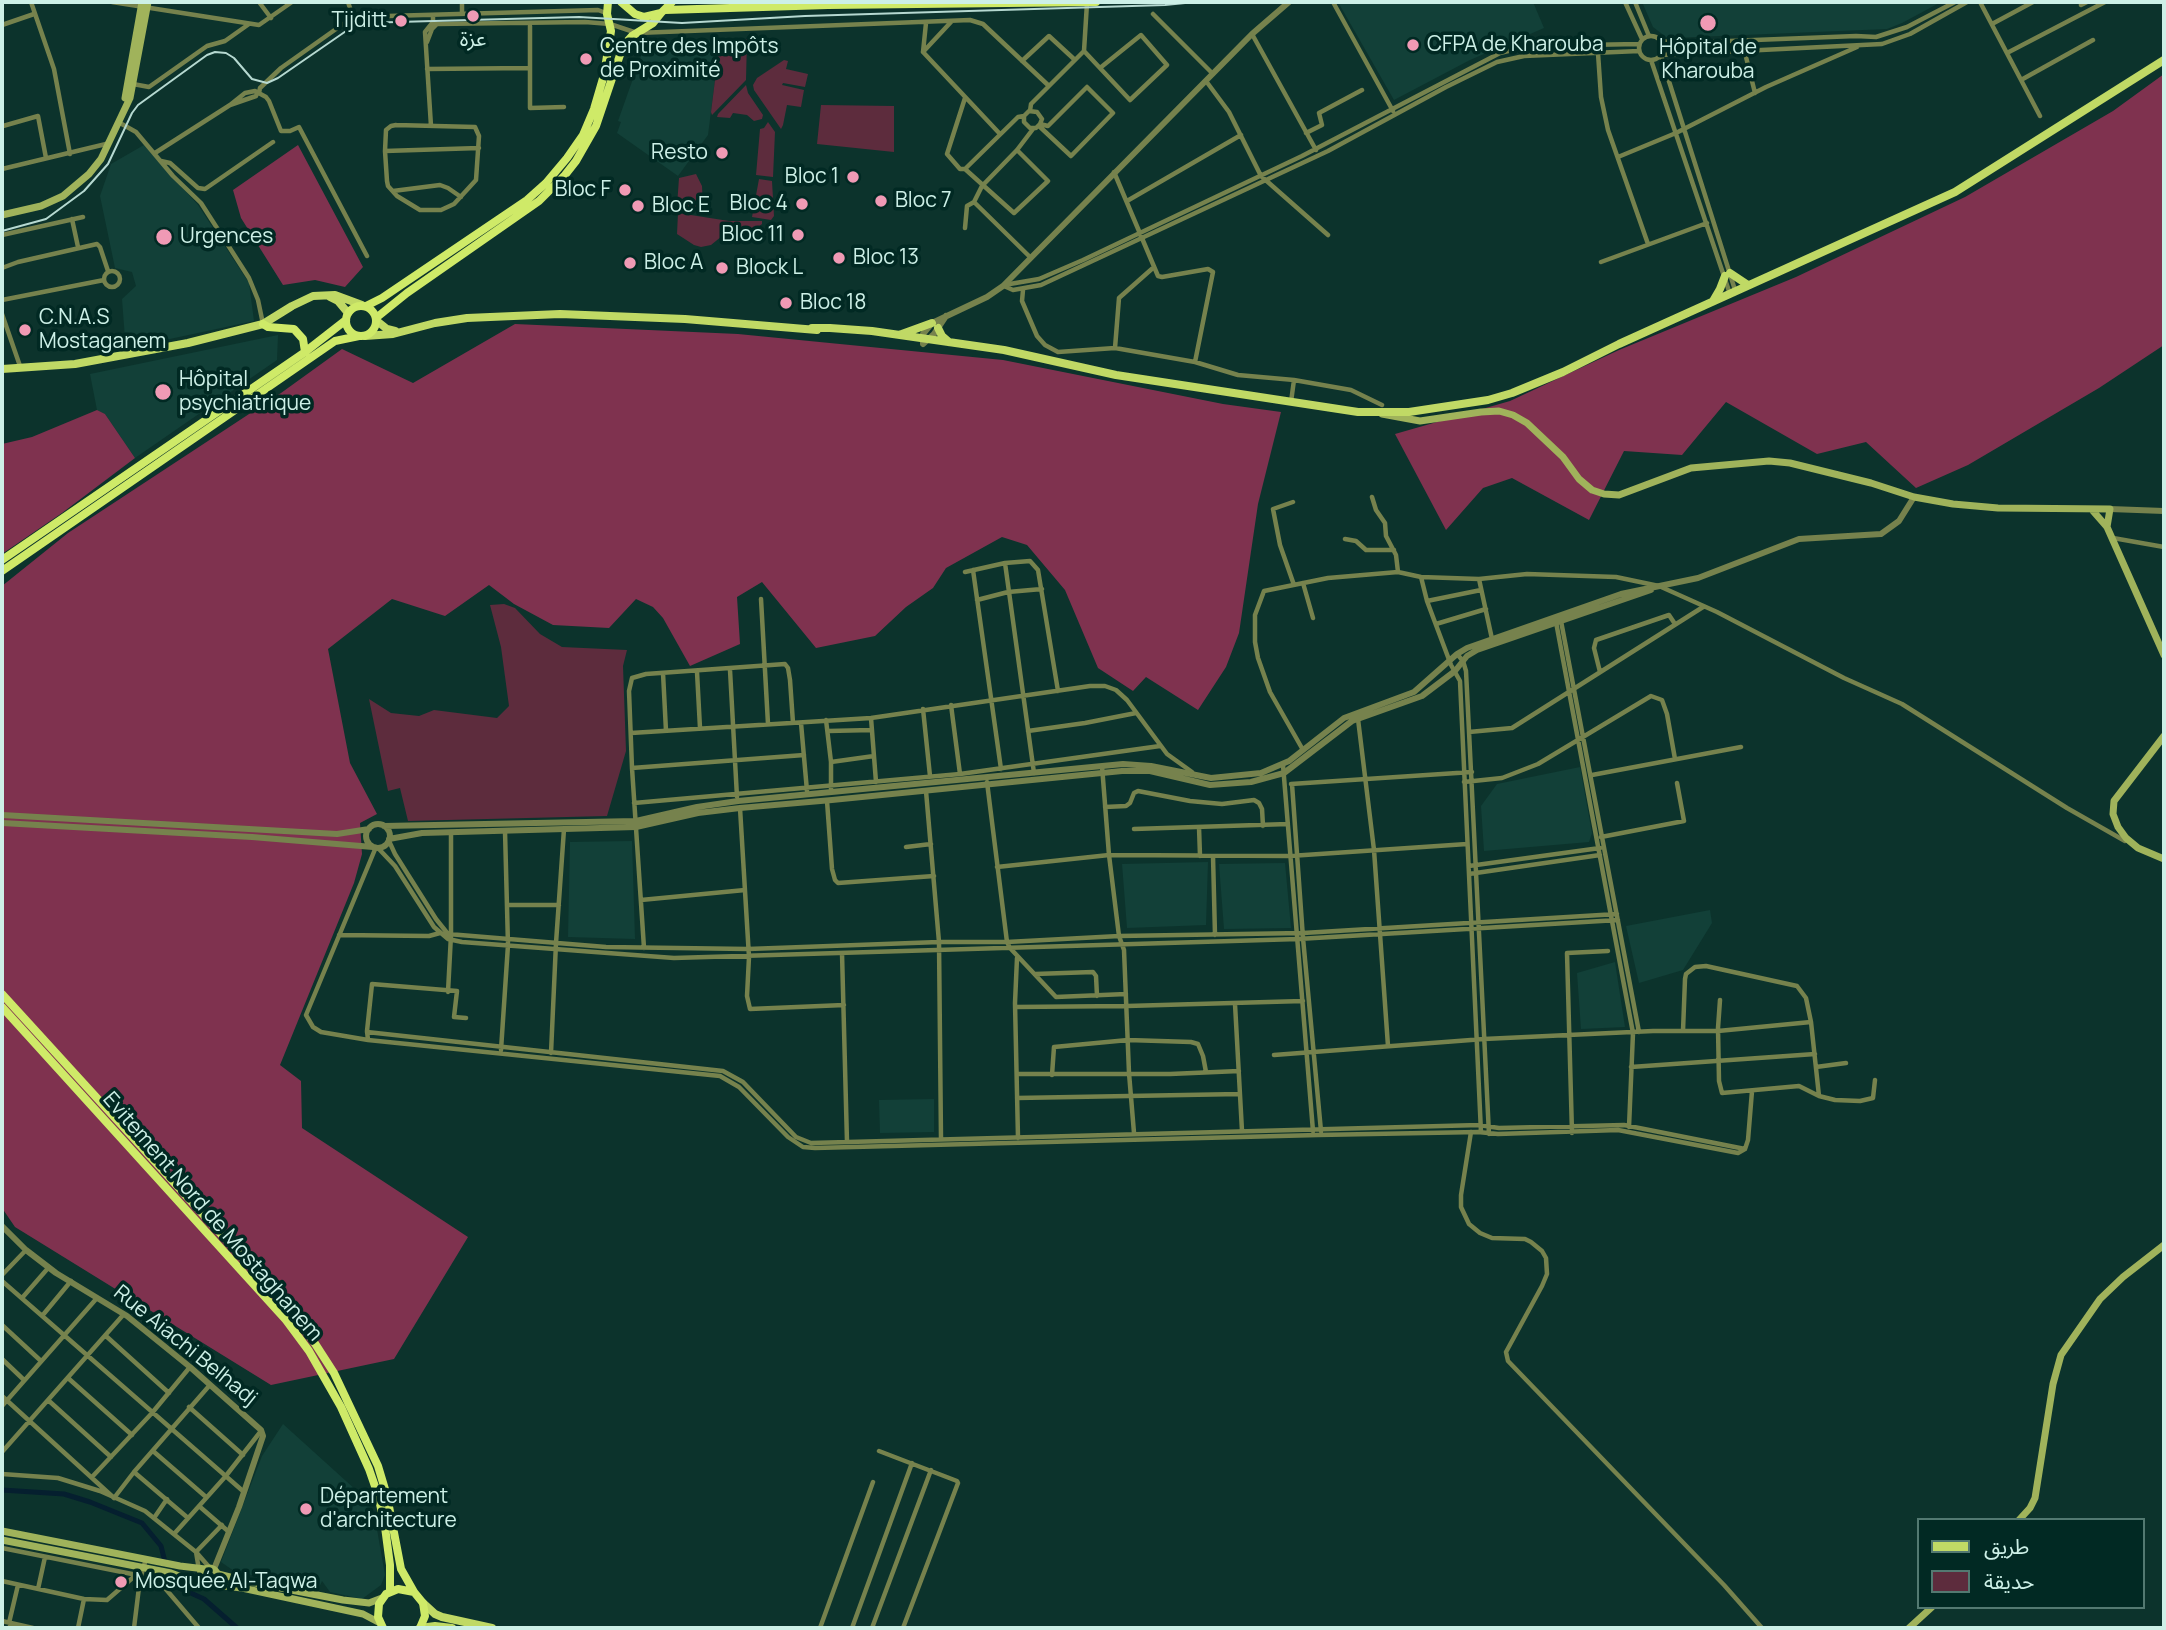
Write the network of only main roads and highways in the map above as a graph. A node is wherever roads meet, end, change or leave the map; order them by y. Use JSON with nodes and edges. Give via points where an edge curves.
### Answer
{"nodes":[{"id":1,"x":608,"y":2,"type":"edge"},
{"id":2,"x":621,"y":2,"type":"edge"},
{"id":3,"x":672,"y":2,"type":"edge"},
{"id":4,"x":1087,"y":2,"type":"edge"},
{"id":5,"x":1096,"y":2,"type":"edge"},
{"id":6,"x":145,"y":5,"type":"edge"},
{"id":7,"x":663,"y":11,"type":"junction"},
{"id":8,"x":2164,"y":60,"type":"edge"},
{"id":9,"x":121,"y":119,"type":"junction"},
{"id":10,"x":2,"y":215,"type":"edge"},
{"id":11,"x":1748,"y":285,"type":"junction"},
{"id":12,"x":324,"y":294,"type":"junction"},
{"id":13,"x":1713,"y":301,"type":"junction"},
{"id":14,"x":364,"y":306,"type":"junction"},
{"id":15,"x":347,"y":317,"type":"junction"},
{"id":16,"x":377,"y":320,"type":"junction"},
{"id":17,"x":263,"y":324,"type":"junction"},
{"id":18,"x":812,"y":328,"type":"junction"},
{"id":19,"x":402,"y":332,"type":"junction"},
{"id":20,"x":899,"y":335,"type":"junction"},
{"id":21,"x":362,"y":336,"type":"junction"},
{"id":22,"x":924,"y":341,"type":"junction"},
{"id":23,"x":952,"y":343,"type":"junction"},
{"id":24,"x":305,"y":352,"type":"junction"},
{"id":25,"x":1021,"y":354,"type":"junction"},
{"id":26,"x":2,"y":369,"type":"edge"},
{"id":27,"x":1381,"y":410,"type":"junction"},
{"id":28,"x":2092,"y":510,"type":"junction"},
{"id":29,"x":2107,"y":527,"type":"junction"},
{"id":30,"x":2,"y":560,"type":"edge"},
{"id":31,"x":2,"y":571,"type":"edge"},
{"id":32,"x":2164,"y":655,"type":"edge"},
{"id":33,"x":2164,"y":736,"type":"edge"},
{"id":34,"x":2164,"y":859,"type":"edge"},
{"id":35,"x":2,"y":994,"type":"edge"},
{"id":36,"x":2,"y":1007,"type":"edge"},
{"id":37,"x":2164,"y":1245,"type":"edge"},
{"id":38,"x":2022,"y":1518,"type":"edge"},
{"id":39,"x":2,"y":1531,"type":"edge"},
{"id":40,"x":2,"y":1540,"type":"edge"},
{"id":41,"x":208,"y":1571,"type":"junction"},
{"id":42,"x":210,"y":1585,"type":"junction"},
{"id":43,"x":414,"y":1592,"type":"junction"},
{"id":44,"x":387,"y":1595,"type":"junction"},
{"id":45,"x":423,"y":1603,"type":"junction"},
{"id":46,"x":1929,"y":1609,"type":"edge"},
{"id":47,"x":382,"y":1626,"type":"edge"},
{"id":48,"x":420,"y":1628,"type":"edge"},
{"id":49,"x":452,"y":1628,"type":"edge"},
{"id":50,"x":492,"y":1628,"type":"edge"},
{"id":51,"x":1909,"y":1628,"type":"edge"}],
"edges":[{"from":1,"to":14,"type":"highway","via":[[607,62],[583,135],[567,159],[527,200]]},
{"from":2,"to":7,"type":"highway","via":[[643,17]]},
{"from":3,"to":7,"type":"highway"},
{"from":4,"to":5,"type":"highway"},
{"from":4,"to":7,"type":"highway"},
{"from":6,"to":9,"type":"main road"},
{"from":6,"to":9,"type":"main road","via":[[134,83]]},
{"from":7,"to":16,"type":"highway","via":[[623,46],[596,127],[565,175],[539,201],[407,293]]},
{"from":8,"to":11,"type":"main road","via":[[1955,192]]},
{"from":9,"to":10,"type":"main road","via":[[101,159],[62,196]]},
{"from":11,"to":13,"type":"main road"},
{"from":11,"to":13,"type":"main road","via":[[1727,275]]},
{"from":12,"to":14,"type":"main road"},
{"from":12,"to":15,"type":"main road","via":[[338,301]]},
{"from":12,"to":17,"type":"main road","via":[[304,299]]},
{"from":13,"to":27,"type":"main road","via":[[1512,393],[1441,408]]},
{"from":14,"to":15,"type":"highway","via":[[354,307]]},
{"from":14,"to":16,"type":"highway"},
{"from":15,"to":21,"type":"highway","via":[[351,332]]},
{"from":15,"to":24,"type":"highway"},
{"from":16,"to":19,"type":"main road","via":[[387,329]]},
{"from":16,"to":21,"type":"highway","via":[[373,330]]},
{"from":17,"to":24,"type":"highway","via":[[294,329],[303,339]]},
{"from":17,"to":26,"type":"main road","via":[[110,358]]},
{"from":18,"to":19,"type":"main road","via":[[560,314],[467,318]]},
{"from":18,"to":20,"type":"main road"},
{"from":18,"to":22,"type":"main road"},
{"from":19,"to":21,"type":"main road"},
{"from":20,"to":22,"type":"main road"},
{"from":20,"to":23,"type":"main road","via":[[935,325]]},
{"from":21,"to":31,"type":"highway","via":[[335,341]]},
{"from":22,"to":23,"type":"main road"},
{"from":22,"to":25,"type":"main road"},
{"from":23,"to":25,"type":"main road"},
{"from":24,"to":30,"type":"highway"},
{"from":25,"to":27,"type":"main road","via":[[1116,375],[1290,402]]},
{"from":27,"to":28,"type":"main road","via":[[1420,421],[1481,412],[1513,415],[1556,449],[1579,479],[1604,494],[1619,495],[1691,468],[1769,461],[1953,504]]},
{"from":28,"to":29,"type":"main road"},
{"from":28,"to":29,"type":"main road","via":[[2110,509]]},
{"from":29,"to":32,"type":"main road"},
{"from":33,"to":34,"type":"main road","via":[[2114,801],[2113,814],[2118,827],[2138,848]]},
{"from":35,"to":43,"type":"highway","name":"Evitement Nord de Mostaghanem","via":[[314,1342],[334,1373],[378,1466],[401,1569]]},
{"from":36,"to":44,"type":"highway","name":"Evitement Nord de Mostaghanem","via":[[309,1351],[341,1407],[378,1495],[389,1552]]},
{"from":37,"to":38,"type":"main road","via":[[2100,1299],[2061,1355],[2035,1498]]},
{"from":39,"to":41,"type":"main road"},
{"from":40,"to":42,"type":"main road"},
{"from":41,"to":42,"type":"main road","via":[[202,1582]]},
{"from":41,"to":42,"type":"main road","via":[[218,1579]]},
{"from":41,"to":44,"type":"main road","via":[[343,1600],[369,1603]]},
{"from":42,"to":47,"type":"main road","via":[[363,1614]]},
{"from":43,"to":44,"type":"highway","via":[[406,1589]]},
{"from":43,"to":45,"type":"highway","name":"Evitement Nord de Mostaghanem"},
{"from":44,"to":47,"type":"highway","name":"Evitement Nord de Mostaghanem","via":[[378,1610]]},
{"from":45,"to":48,"type":"highway","via":[[425,1616]]},
{"from":45,"to":50,"type":"main road","via":[[442,1617]]},
{"from":46,"to":51,"type":"main road"},
{"from":48,"to":49,"type":"main road"}]}
